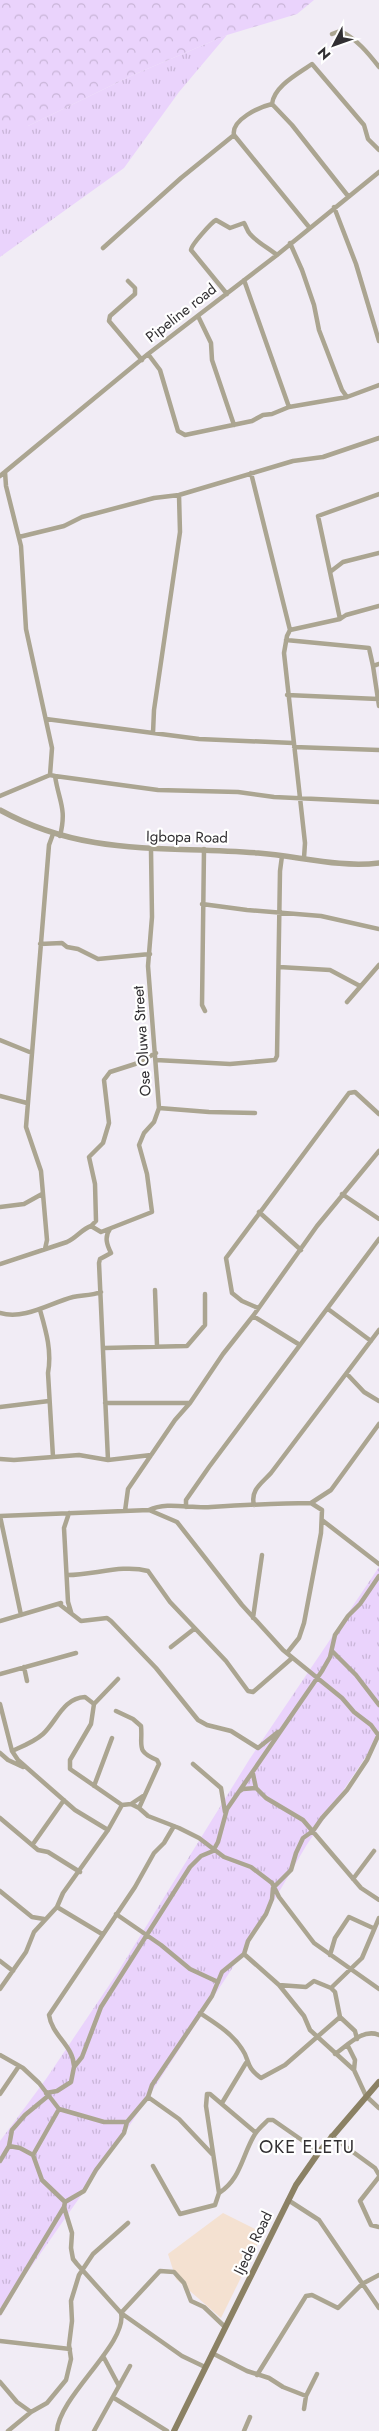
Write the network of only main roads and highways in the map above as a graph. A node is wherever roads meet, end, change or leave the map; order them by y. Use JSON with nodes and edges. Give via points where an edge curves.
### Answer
{"nodes":[{"id":1,"x":379,"y":2082,"type":"edge"},
{"id":2,"x":174,"y":2431,"type":"edge"}],
"edges":[{"from":1,"to":2,"type":"main road","name":"Ijede Road","via":[[331,2136],[288,2200]]}]}
